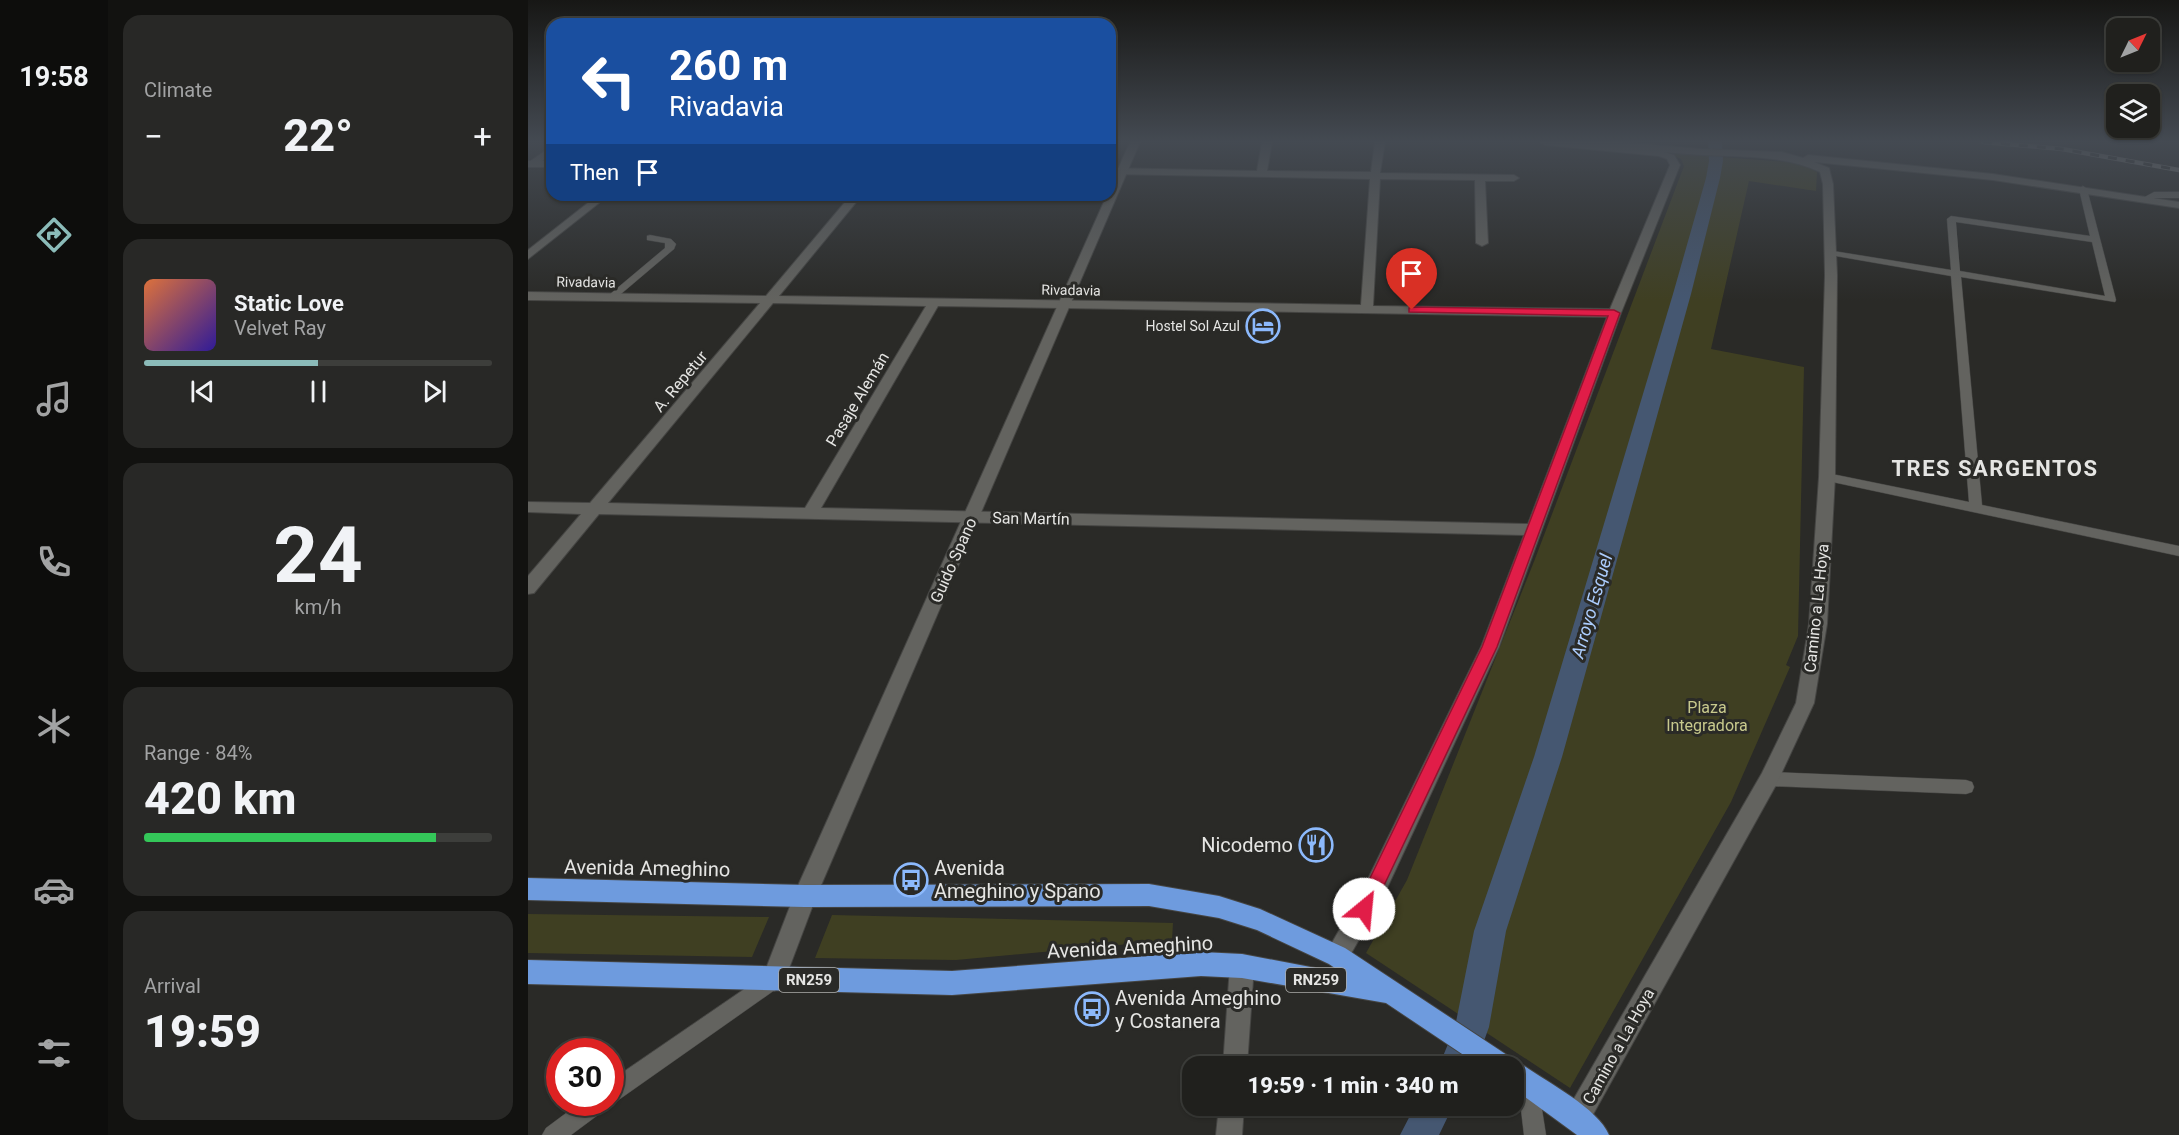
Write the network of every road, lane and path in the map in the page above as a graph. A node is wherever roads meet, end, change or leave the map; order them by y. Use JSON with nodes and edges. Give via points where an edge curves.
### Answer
{"nodes":[{"id":1,"x":1375,"y":195,"type":"edge"},
{"id":2,"x":1481,"y":195,"type":"edge"},
{"id":3,"x":1663,"y":195,"type":"edge"},
{"id":4,"x":1828,"y":195,"type":"edge"},
{"id":5,"x":2085,"y":195,"type":"edge"},
{"id":6,"x":2120,"y":195,"type":"edge"},
{"id":7,"x":2179,"y":195,"type":"edge"},
{"id":8,"x":2145,"y":199,"type":"junction"},
{"id":9,"x":597,"y":201,"type":"edge"},
{"id":10,"x":852,"y":201,"type":"edge"},
{"id":11,"x":1104,"y":201,"type":"edge"},
{"id":12,"x":2179,"y":205,"type":"edge"},
{"id":13,"x":650,"y":238,"type":"dead end"},
{"id":14,"x":2096,"y":240,"type":"junction"},
{"id":15,"x":1482,"y":243,"type":"dead end"},
{"id":16,"x":1830,"y":252,"type":"junction"},
{"id":17,"x":528,"y":256,"type":"edge"},
{"id":18,"x":1956,"y":273,"type":"junction"},
{"id":19,"x":528,"y":296,"type":"edge"},
{"id":20,"x":612,"y":297,"type":"junction"},
{"id":21,"x":770,"y":300,"type":"junction"},
{"id":22,"x":934,"y":303,"type":"junction"},
{"id":23,"x":1064,"y":305,"type":"junction"},
{"id":24,"x":1367,"y":309,"type":"junction"},
{"id":25,"x":1614,"y":313,"type":"junction"},
{"id":26,"x":1827,"y":477,"type":"junction"},
{"id":27,"x":528,"y":507,"type":"edge"},
{"id":28,"x":595,"y":509,"type":"junction"},
{"id":29,"x":1976,"y":509,"type":"junction"},
{"id":30,"x":810,"y":513,"type":"junction"},
{"id":31,"x":971,"y":517,"type":"junction"},
{"id":32,"x":1534,"y":530,"type":"junction"},
{"id":33,"x":2179,"y":551,"type":"edge"},
{"id":34,"x":528,"y":588,"type":"edge"},
{"id":35,"x":1769,"y":779,"type":"junction"},
{"id":36,"x":1966,"y":787,"type":"dead end"},
{"id":37,"x":528,"y":889,"type":"edge"},
{"id":38,"x":806,"y":896,"type":"junction"},
{"id":39,"x":1337,"y":956,"type":"junction"},
{"id":40,"x":1242,"y":966,"type":"junction"},
{"id":41,"x":528,"y":972,"type":"edge"},
{"id":42,"x":774,"y":979,"type":"junction"},
{"id":43,"x":1389,"y":993,"type":"junction"},
{"id":44,"x":1236,"y":1056,"type":"edge"},
{"id":45,"x":1487,"y":1056,"type":"edge"},
{"id":46,"x":1524,"y":1081,"type":"edge"},
{"id":47,"x":624,"y":1084,"type":"edge"},
{"id":48,"x":1524,"y":1091,"type":"edge"},
{"id":49,"x":579,"y":1116,"type":"edge"},
{"id":50,"x":1231,"y":1116,"type":"edge"},
{"id":51,"x":1577,"y":1118,"type":"junction"},
{"id":52,"x":553,"y":1135,"type":"edge"},
{"id":53,"x":1229,"y":1135,"type":"edge"},
{"id":54,"x":1535,"y":1135,"type":"edge"},
{"id":55,"x":1596,"y":1135,"type":"edge"}],
"edges":[{"from":1,"to":24,"type":"street"},
{"from":2,"to":15,"type":"street"},
{"from":3,"to":25,"type":"street"},
{"from":4,"to":16,"type":"street","name":"Camino a La Hoya"},
{"from":5,"to":14,"type":"lane"},
{"from":6,"to":8,"type":"street"},
{"from":7,"to":8,"type":"lane"},
{"from":8,"to":12,"type":"street"},
{"from":9,"to":17,"type":"street"},
{"from":10,"to":21,"type":"street","name":"A. Repetur"},
{"from":11,"to":23,"type":"street","name":"Guido Spano"},
{"from":13,"to":20,"type":"lane","via":[[668,241],[669,249]]},
{"from":14,"to":18,"type":"lane","via":[[1951,219]]},
{"from":14,"to":18,"type":"lane","via":[[2111,300]]},
{"from":16,"to":18,"type":"lane"},
{"from":16,"to":26,"type":"street","name":"Camino a La Hoya"},
{"from":18,"to":29,"type":"lane"},
{"from":19,"to":20,"type":"street","name":"Rivadavia"},
{"from":20,"to":21,"type":"street","name":"Rivadavia"},
{"from":21,"to":22,"type":"street","name":"Rivadavia"},
{"from":21,"to":28,"type":"street","name":"A. Repetur"},
{"from":22,"to":23,"type":"street","name":"Rivadavia"},
{"from":22,"to":30,"type":"street","name":"Pasaje Alemán"},
{"from":23,"to":24,"type":"street","name":"Rivadavia"},
{"from":23,"to":31,"type":"street","name":"Guido Spano"},
{"from":24,"to":25,"type":"street","name":"Rivadavia"},
{"from":25,"to":32,"type":"street"},
{"from":26,"to":29,"type":"lane"},
{"from":26,"to":35,"type":"street","name":"Camino a La Hoya","via":[[1818,624],[1805,703]]},
{"from":27,"to":28,"type":"street","name":"San Martín"},
{"from":28,"to":30,"type":"street","name":"San Martín"},
{"from":28,"to":34,"type":"street","name":"A. Repetur"},
{"from":29,"to":33,"type":"lane"},
{"from":30,"to":31,"type":"street","name":"San Martín"},
{"from":31,"to":32,"type":"street","name":"San Martín"},
{"from":31,"to":38,"type":"street","name":"Guido Spano"},
{"from":32,"to":39,"type":"street","via":[[1490,647],[1373,893]]},
{"from":35,"to":36,"type":"lane"},
{"from":35,"to":51,"type":"street","name":"Camino a La Hoya"},
{"from":37,"to":38,"type":"highway","name":"Avenida Ameghino","number":"RN259"},
{"from":38,"to":39,"type":"highway","name":"Avenida Ameghino","number":"RN259","via":[[1149,895],[1219,907],[1260,920]]},
{"from":38,"to":42,"type":"street","name":"Guido Spano"},
{"from":39,"to":43,"type":"highway","name":"Avenida Ameghino","number":"RN259"},
{"from":40,"to":42,"type":"highway","name":"Avenida Ameghino","number":"RN259","via":[[1201,964],[952,983]]},
{"from":40,"to":43,"type":"highway","name":"Avenida Ameghino","number":"RN259"},
{"from":40,"to":44,"type":"street"},
{"from":41,"to":42,"type":"highway","name":"Avenida Ameghino","number":"RN259"},
{"from":42,"to":47,"type":"lane"},
{"from":43,"to":45,"type":"highway","number":"RN259"},
{"from":46,"to":51,"type":"highway"},
{"from":48,"to":54,"type":"lane"},
{"from":49,"to":52,"type":"lane"},
{"from":50,"to":53,"type":"street"},
{"from":51,"to":55,"type":"highway"}]}
